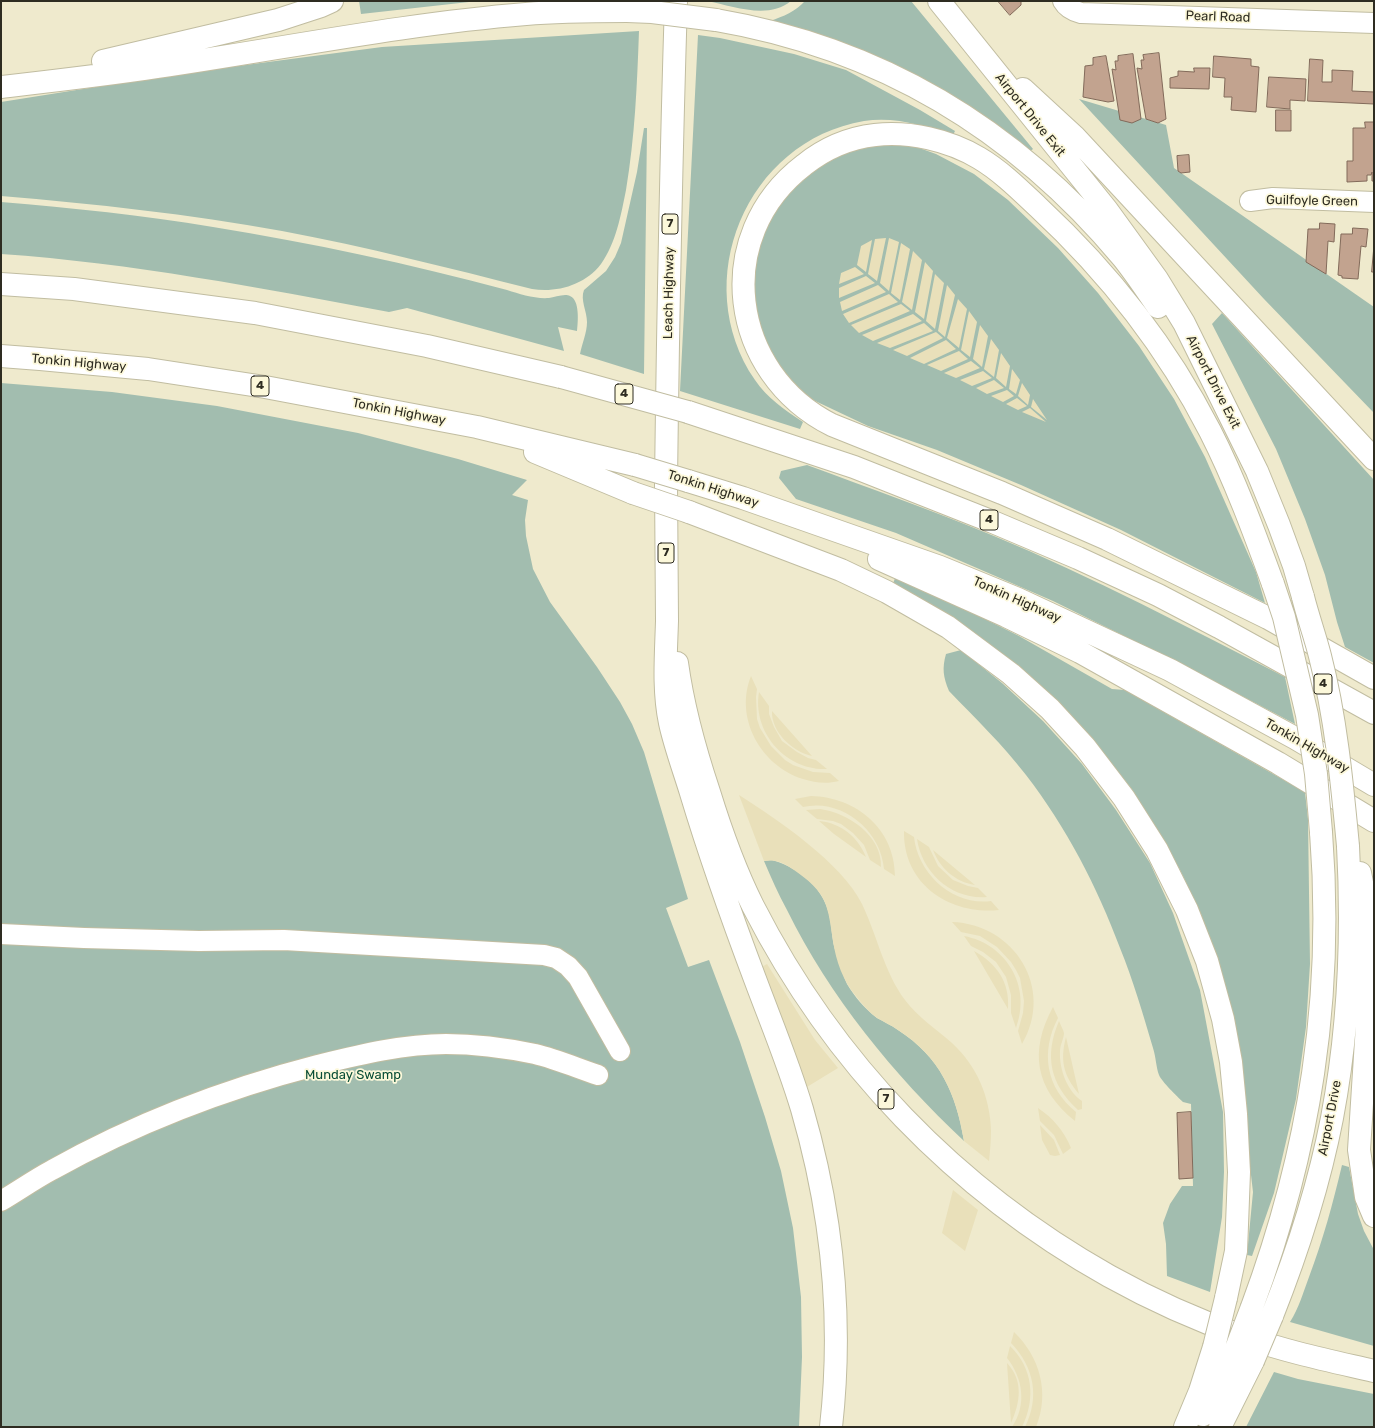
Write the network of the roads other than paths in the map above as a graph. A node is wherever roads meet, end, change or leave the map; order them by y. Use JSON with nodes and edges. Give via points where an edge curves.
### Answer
{"nodes":[{"id":1,"x":332,"y":1,"type":"edge"},
{"id":2,"x":676,"y":1,"type":"edge"},
{"id":3,"x":939,"y":1,"type":"edge"},
{"id":4,"x":1064,"y":3,"type":"edge"},
{"id":5,"x":1374,"y":23,"type":"edge"},
{"id":6,"x":963,"y":32,"type":"junction"},
{"id":7,"x":1,"y":87,"type":"edge"},
{"id":8,"x":1250,"y":202,"type":"dead end"},
{"id":9,"x":1374,"y":202,"type":"edge"},
{"id":10,"x":1,"y":284,"type":"edge"},
{"id":11,"x":1,"y":356,"type":"edge"},
{"id":12,"x":1217,"y":389,"type":"junction"},
{"id":13,"x":477,"y":427,"type":"junction"},
{"id":14,"x":1374,"y":459,"type":"edge"},
{"id":15,"x":743,"y":498,"type":"junction"},
{"id":16,"x":667,"y":585,"type":"junction"},
{"id":17,"x":1374,"y":678,"type":"edge"},
{"id":18,"x":1374,"y":713,"type":"edge"},
{"id":19,"x":1374,"y":785,"type":"edge"},
{"id":20,"x":1343,"y":791,"type":"joint"},
{"id":21,"x":1374,"y":821,"type":"edge"},
{"id":22,"x":1352,"y":848,"type":"junction"},
{"id":23,"x":1,"y":934,"type":"edge"},
{"id":24,"x":620,"y":1051,"type":"dead end"},
{"id":25,"x":598,"y":1075,"type":"dead end"},
{"id":26,"x":1,"y":1201,"type":"edge"},
{"id":27,"x":1374,"y":1216,"type":"edge"},
{"id":28,"x":1234,"y":1354,"type":"junction"},
{"id":29,"x":1374,"y":1371,"type":"edge"},
{"id":30,"x":831,"y":1427,"type":"edge"},
{"id":31,"x":1185,"y":1427,"type":"edge"},
{"id":32,"x":1197,"y":1427,"type":"edge"},
{"id":33,"x":1220,"y":1427,"type":"edge"}],
"edges":[{"from":1,"to":7,"type":"highway","via":[[278,20]]},
{"from":2,"to":16,"type":"highway","name":"Leach Highway","number":"7","via":[[667,385]]},
{"from":3,"to":6,"type":"highway"},
{"from":4,"to":5,"type":"street","name":"Pearl Road","via":[[1081,13]]},
{"from":6,"to":12,"type":"highway","name":"Airport Drive Exit","via":[[1131,242],[1180,317]]},
{"from":6,"to":14,"type":"highway","via":[[1074,136]]},
{"from":7,"to":12,"type":"highway","bridge":true,"via":[[158,67],[479,18],[527,14],[652,12],[753,26],[858,60],[900,79],[937,98],[1002,141],[1096,227],[1123,259]]},
{"from":8,"to":9,"type":"street","name":"Guilfoyle Green","via":[[1273,198]]},
{"from":10,"to":18,"type":"highway","number":"4","bridge":true,"via":[[74,289],[255,313],[427,346],[560,377],[688,412],[854,467],[1078,558],[1158,595]]},
{"from":11,"to":13,"type":"highway","name":"Tonkin Highway","number":"4","via":[[148,369],[265,387]]},
{"from":12,"to":20,"type":"highway","name":"Airport Drive Exit","bridge":true,"via":[[1260,477],[1294,566],[1320,656]]},
{"from":13,"to":15,"type":"highway","name":"Tonkin Highway","number":"4","bridge":true,"via":[[635,465]]},
{"from":13,"to":28,"type":"highway","bridge":true,"via":[[633,493],[841,570],[887,592],[948,627],[1011,674],[1085,747],[1124,798],[1157,850],[1187,910],[1207,961],[1223,1019],[1232,1069],[1239,1172],[1236,1251],[1226,1298]]},
{"from":15,"to":19,"type":"highway","name":"Tonkin Highway","number":"4","via":[[940,567],[1018,599],[1170,670],[1295,738]]},
{"from":15,"to":21,"type":"highway","via":[[1080,652],[1278,763]]},
{"from":16,"to":29,"type":"highway","number":"7","via":[[678,669],[688,719],[717,820],[738,872],[757,913],[809,1001],[843,1049],[903,1118],[990,1197],[1030,1227],[1111,1277],[1191,1316],[1247,1338]]},
{"from":16,"to":30,"type":"highway","via":[[666,688],[670,722],[706,842],[802,1109],[817,1172],[827,1225],[835,1293],[836,1343]]},
{"from":17,"to":28,"type":"highway","bridge":true,"via":[[1268,618],[1107,539],[1002,493],[832,425],[803,408],[782,388],[764,362],[750,332],[744,296],[750,242],[767,204],[782,184],[814,157],[852,140],[875,135],[903,135],[933,140],[956,147],[998,171],[1050,218],[1095,264],[1153,338],[1209,430],[1254,532],[1284,617],[1307,715],[1322,832],[1325,960],[1319,1032],[1306,1120],[1285,1211],[1270,1260]]},
{"from":20,"to":22,"type":"highway","name":"Airport Drive","bridge":true},
{"from":22,"to":27,"type":"highway","via":[[1366,902],[1367,924],[1367,1025],[1359,1150],[1366,1197]]},
{"from":22,"to":28,"type":"highway","name":"Airport Drive","bridge":true,"via":[[1346,1020],[1332,1119],[1305,1223],[1272,1316]]},
{"from":23,"to":24,"type":"street","via":[[200,941],[284,940],[544,955],[556,958],[578,977]]},
{"from":25,"to":26,"type":"street","via":[[536,1055],[495,1047],[446,1044],[418,1046],[335,1061],[269,1078],[166,1114],[52,1170]]},
{"from":28,"to":31,"type":"highway","via":[[1200,1391]]},
{"from":28,"to":32,"type":"highway"},
{"from":28,"to":33,"type":"highway","name":"Airport Drive"}]}
